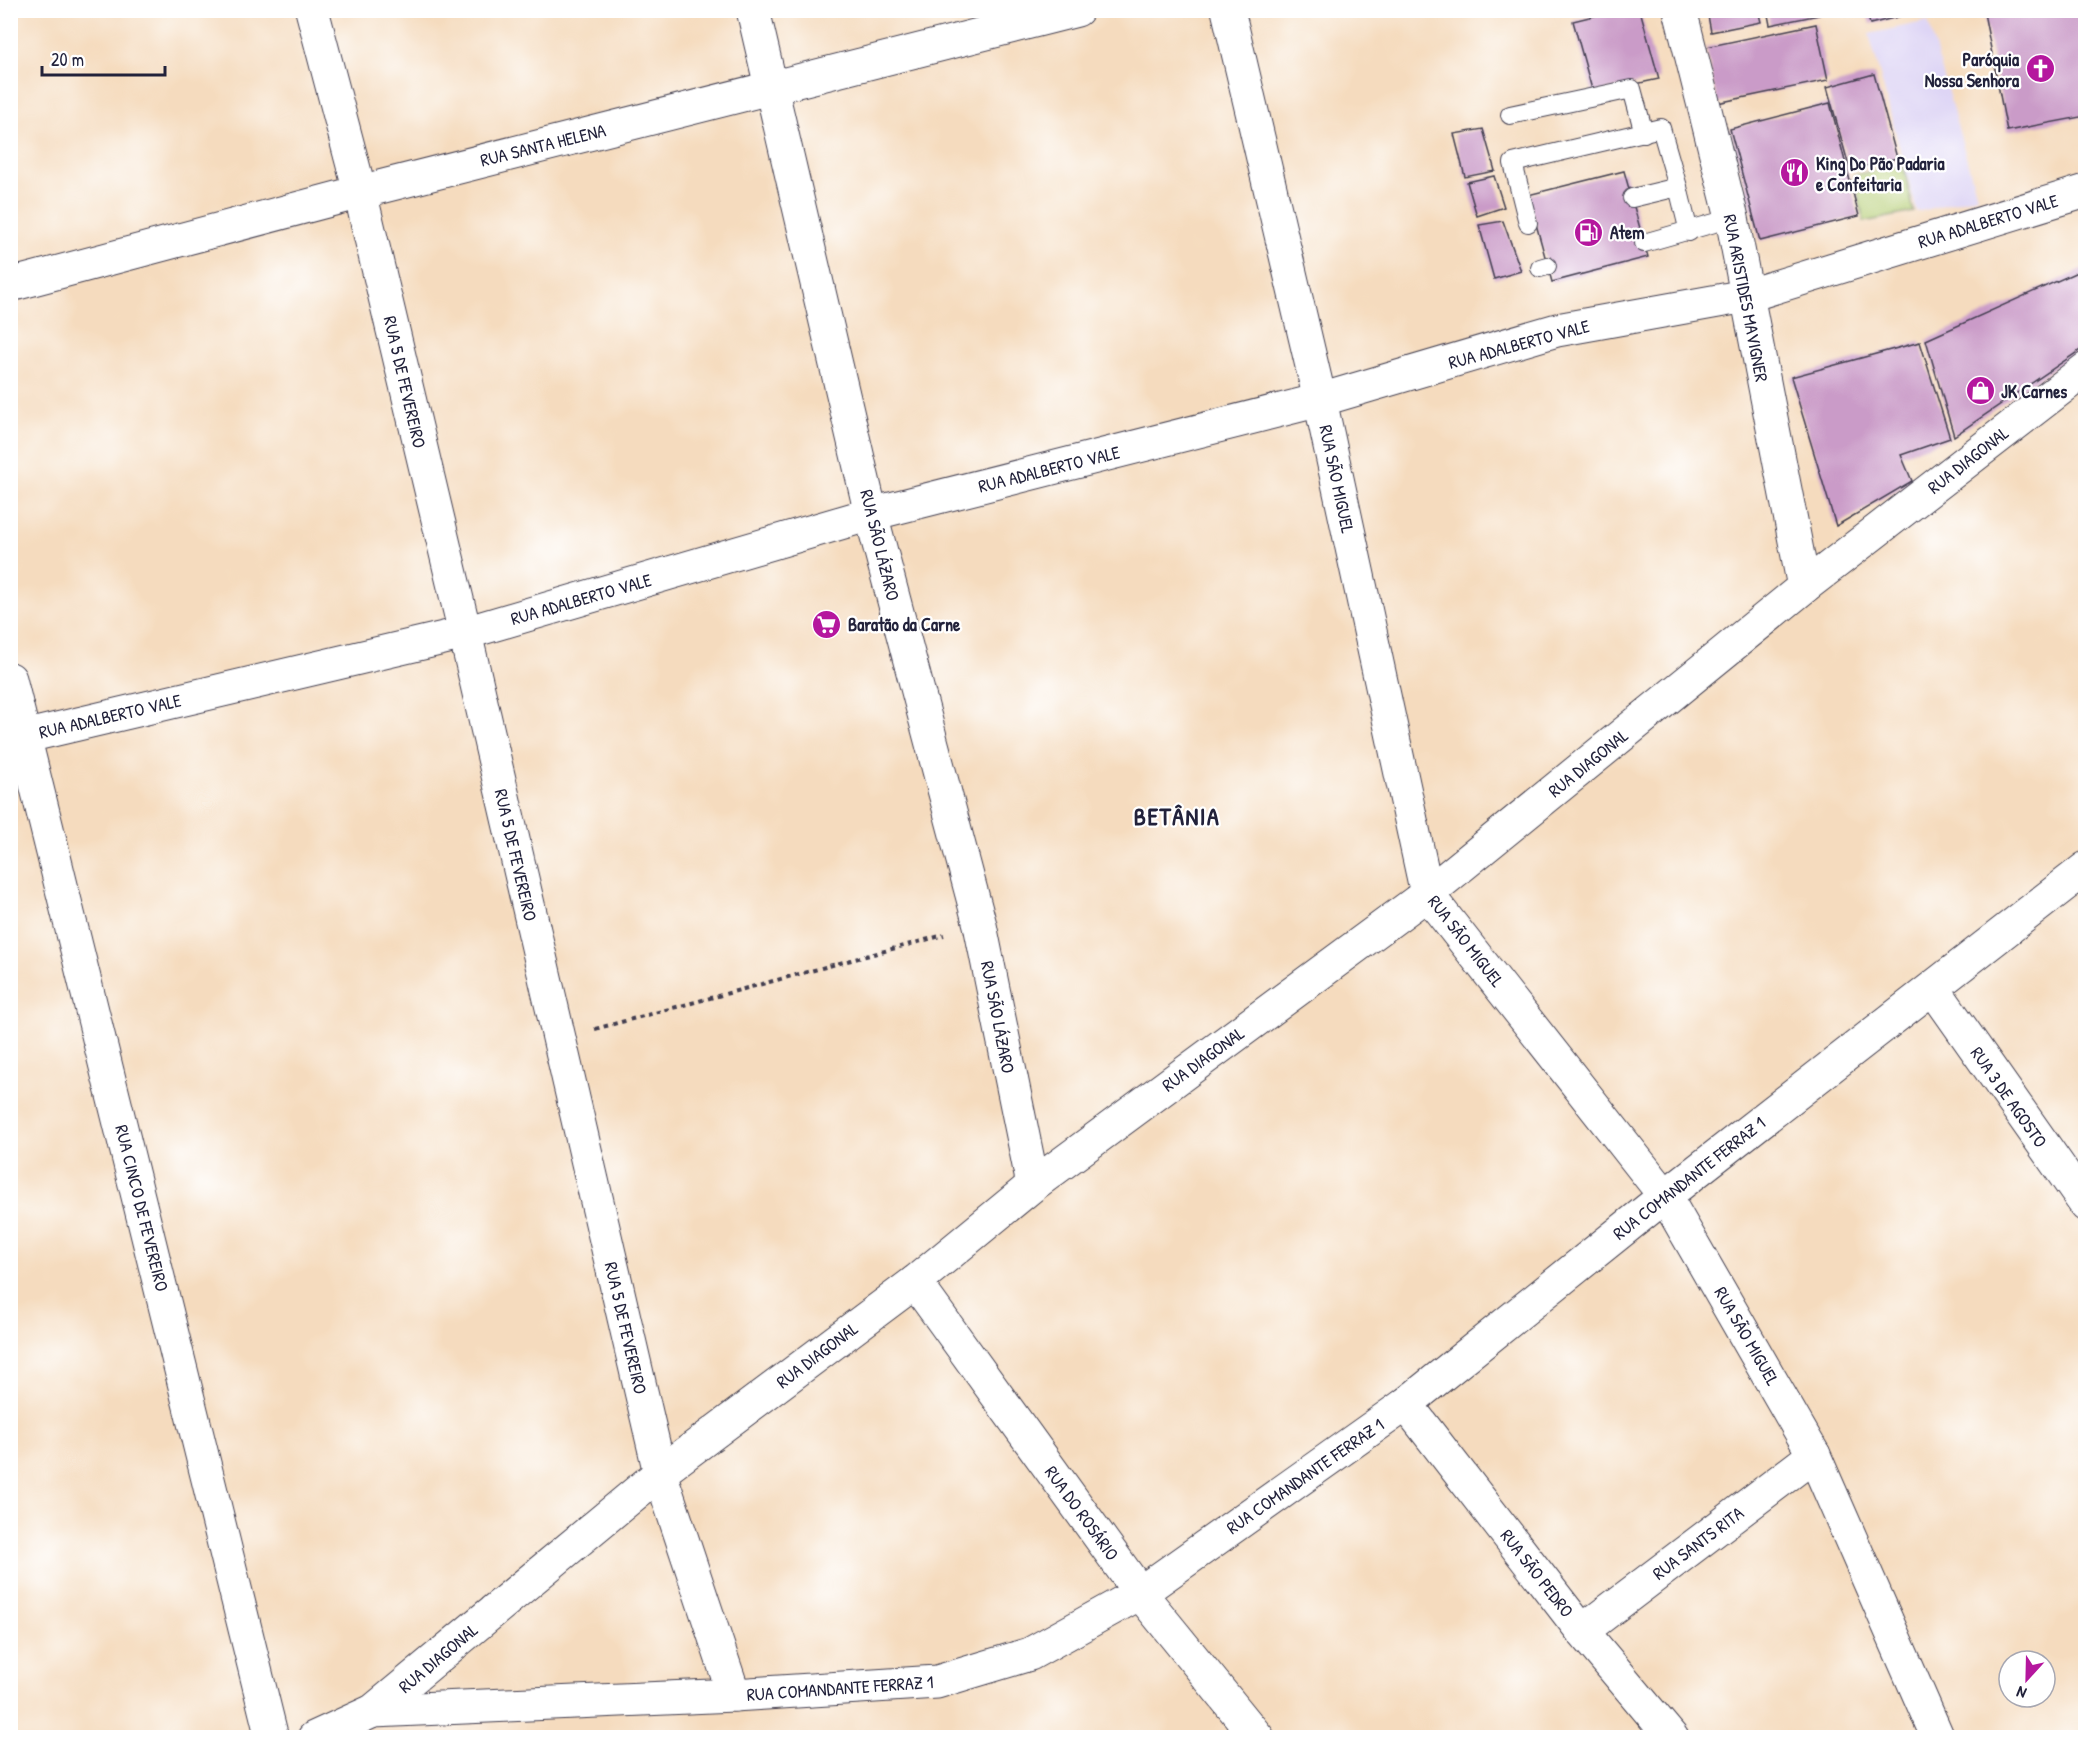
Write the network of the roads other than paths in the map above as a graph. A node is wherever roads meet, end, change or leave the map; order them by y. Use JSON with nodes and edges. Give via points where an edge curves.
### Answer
{"nodes":[{"id":1,"x":312,"y":10,"type":"edge"},
{"id":2,"x":753,"y":10,"type":"edge"},
{"id":3,"x":1077,"y":10,"type":"edge"},
{"id":4,"x":1228,"y":10,"type":"edge"},
{"id":5,"x":1680,"y":10,"type":"edge"},
{"id":6,"x":771,"y":86,"type":"junction"},
{"id":7,"x":1510,"y":115,"type":"dead end"},
{"id":8,"x":1644,"y":133,"type":"junction"},
{"id":9,"x":1678,"y":187,"type":"junction"},
{"id":10,"x":2085,"y":191,"type":"edge"},
{"id":11,"x":360,"y":192,"type":"junction"},
{"id":12,"x":1632,"y":198,"type":"dead end"},
{"id":13,"x":1732,"y":218,"type":"junction"},
{"id":14,"x":1528,"y":223,"type":"dead end"},
{"id":15,"x":1689,"y":232,"type":"junction"},
{"id":16,"x":1644,"y":243,"type":"dead end"},
{"id":17,"x":10,"y":285,"type":"edge"},
{"id":18,"x":1746,"y":296,"type":"junction"},
{"id":19,"x":2085,"y":369,"type":"edge"},
{"id":20,"x":1320,"y":400,"type":"junction"},
{"id":21,"x":871,"y":514,"type":"junction"},
{"id":22,"x":1804,"y":587,"type":"junction"},
{"id":23,"x":465,"y":633,"type":"junction"},
{"id":24,"x":10,"y":679,"type":"edge"},
{"id":25,"x":18,"y":738,"type":"edge"},
{"id":26,"x":2085,"y":868,"type":"edge"},
{"id":27,"x":1427,"y":894,"type":"junction"},
{"id":28,"x":1933,"y":988,"type":"junction"},
{"id":29,"x":1033,"y":1185,"type":"junction"},
{"id":30,"x":1665,"y":1196,"type":"junction"},
{"id":31,"x":2085,"y":1205,"type":"edge"},
{"id":32,"x":915,"y":1282,"type":"junction"},
{"id":33,"x":1406,"y":1404,"type":"junction"},
{"id":34,"x":1814,"y":1455,"type":"junction"},
{"id":35,"x":660,"y":1473,"type":"junction"},
{"id":36,"x":1140,"y":1593,"type":"junction"},
{"id":37,"x":1582,"y":1630,"type":"junction"},
{"id":38,"x":734,"y":1695,"type":"junction"},
{"id":39,"x":373,"y":1711,"type":"junction"},
{"id":40,"x":272,"y":1737,"type":"edge"},
{"id":41,"x":314,"y":1737,"type":"edge"},
{"id":42,"x":1258,"y":1737,"type":"edge"},
{"id":43,"x":1672,"y":1737,"type":"edge"},
{"id":44,"x":1938,"y":1737,"type":"edge"}],
"edges":[{"from":1,"to":11,"type":"street","name":"RUA 5 DE FEVEREIRO"},
{"from":2,"to":6,"type":"street","name":"RUA SÃO LÁZARO"},
{"from":3,"to":6,"type":"street","name":"RUA SANTA HELENA"},
{"from":4,"to":20,"type":"street","name":"RUA SÃO MIGUEL"},
{"from":5,"to":13,"type":"street","name":"RUA ARISTIDES MAVIGNER"},
{"from":6,"to":11,"type":"street","name":"RUA SANTA HELENA"},
{"from":6,"to":21,"type":"street","name":"RUA SÃO LÁZARO"},
{"from":7,"to":8,"type":"lane","via":[[1632,88]]},
{"from":8,"to":9,"type":"lane","via":[[1661,129]]},
{"from":8,"to":14,"type":"lane","via":[[1513,163]]},
{"from":9,"to":12,"type":"lane"},
{"from":9,"to":15,"type":"lane"},
{"from":10,"to":18,"type":"street","name":"RUA ADALBERTO VALE"},
{"from":11,"to":17,"type":"street","name":"RUA SANTA HELENA"},
{"from":11,"to":23,"type":"street","name":"RUA 5 DE FEVEREIRO"},
{"from":13,"to":15,"type":"lane"},
{"from":13,"to":18,"type":"street","name":"RUA ARISTIDES MAVIGNER"},
{"from":15,"to":16,"type":"lane"},
{"from":18,"to":20,"type":"street","name":"RUA ADALBERTO VALE","via":[[1557,330]]},
{"from":18,"to":22,"type":"street","name":"RUA ARISTIDES MAVIGNER"},
{"from":19,"to":22,"type":"street","name":"RUA DIAGONAL"},
{"from":20,"to":21,"type":"street","name":"RUA ADALBERTO VALE"},
{"from":20,"to":27,"type":"street","name":"RUA SÃO MIGUEL"},
{"from":21,"to":23,"type":"street","name":"RUA ADALBERTO VALE"},
{"from":21,"to":29,"type":"street","name":"RUA SÃO LÁZARO","via":[[980,926]]},
{"from":22,"to":27,"type":"street","name":"RUA DIAGONAL"},
{"from":23,"to":25,"type":"street","name":"RUA ADALBERTO VALE"},
{"from":23,"to":35,"type":"street","name":"RUA 5 DE FEVEREIRO"},
{"from":24,"to":25,"type":"street","name":"RUA CINCO DE FEVEREIRO"},
{"from":25,"to":40,"type":"street","name":"RUA CINCO DE FEVEREIRO"},
{"from":26,"to":28,"type":"street","name":"RUA COMANDANTE FERRAZ 1"},
{"from":27,"to":29,"type":"street","name":"RUA DIAGONAL"},
{"from":27,"to":30,"type":"street","name":"RUA SÃO MIGUEL"},
{"from":28,"to":30,"type":"street","name":"RUA COMANDANTE FERRAZ 1"},
{"from":28,"to":31,"type":"street","name":"RUA 3 DE AGOSTO"},
{"from":29,"to":32,"type":"street","name":"RUA DIAGONAL"},
{"from":30,"to":33,"type":"street","name":"RUA COMANDANTE FERRAZ 1"},
{"from":30,"to":34,"type":"street","name":"RUA SÃO MIGUEL"},
{"from":32,"to":35,"type":"street","name":"RUA DIAGONAL"},
{"from":32,"to":36,"type":"street","name":"RUA DO ROSÁRIO"},
{"from":33,"to":36,"type":"street","name":"RUA COMANDANTE FERRAZ 1"},
{"from":33,"to":37,"type":"street","name":"RUA SÃO PEDRO"},
{"from":34,"to":37,"type":"street","name":"RUA SANTS RITA"},
{"from":34,"to":44,"type":"street","name":"RUA SÃO MIGUEL"},
{"from":35,"to":38,"type":"street","name":"RUA 5 DE FEVEREIRO"},
{"from":35,"to":39,"type":"street","name":"RUA DIAGONAL"},
{"from":36,"to":38,"type":"street","name":"RUA COMANDANTE FERRAZ 1","via":[[1030,1654],[937,1682]]},
{"from":36,"to":42,"type":"street","name":"RUA DO ROSÁRIO"},
{"from":37,"to":43,"type":"street","name":"RUA SÃO PEDRO"},
{"from":38,"to":39,"type":"street","name":"RUA COMANDANTE FERRAZ 1"},
{"from":39,"to":41,"type":"street","name":"RUA DIAGONAL"}]}
